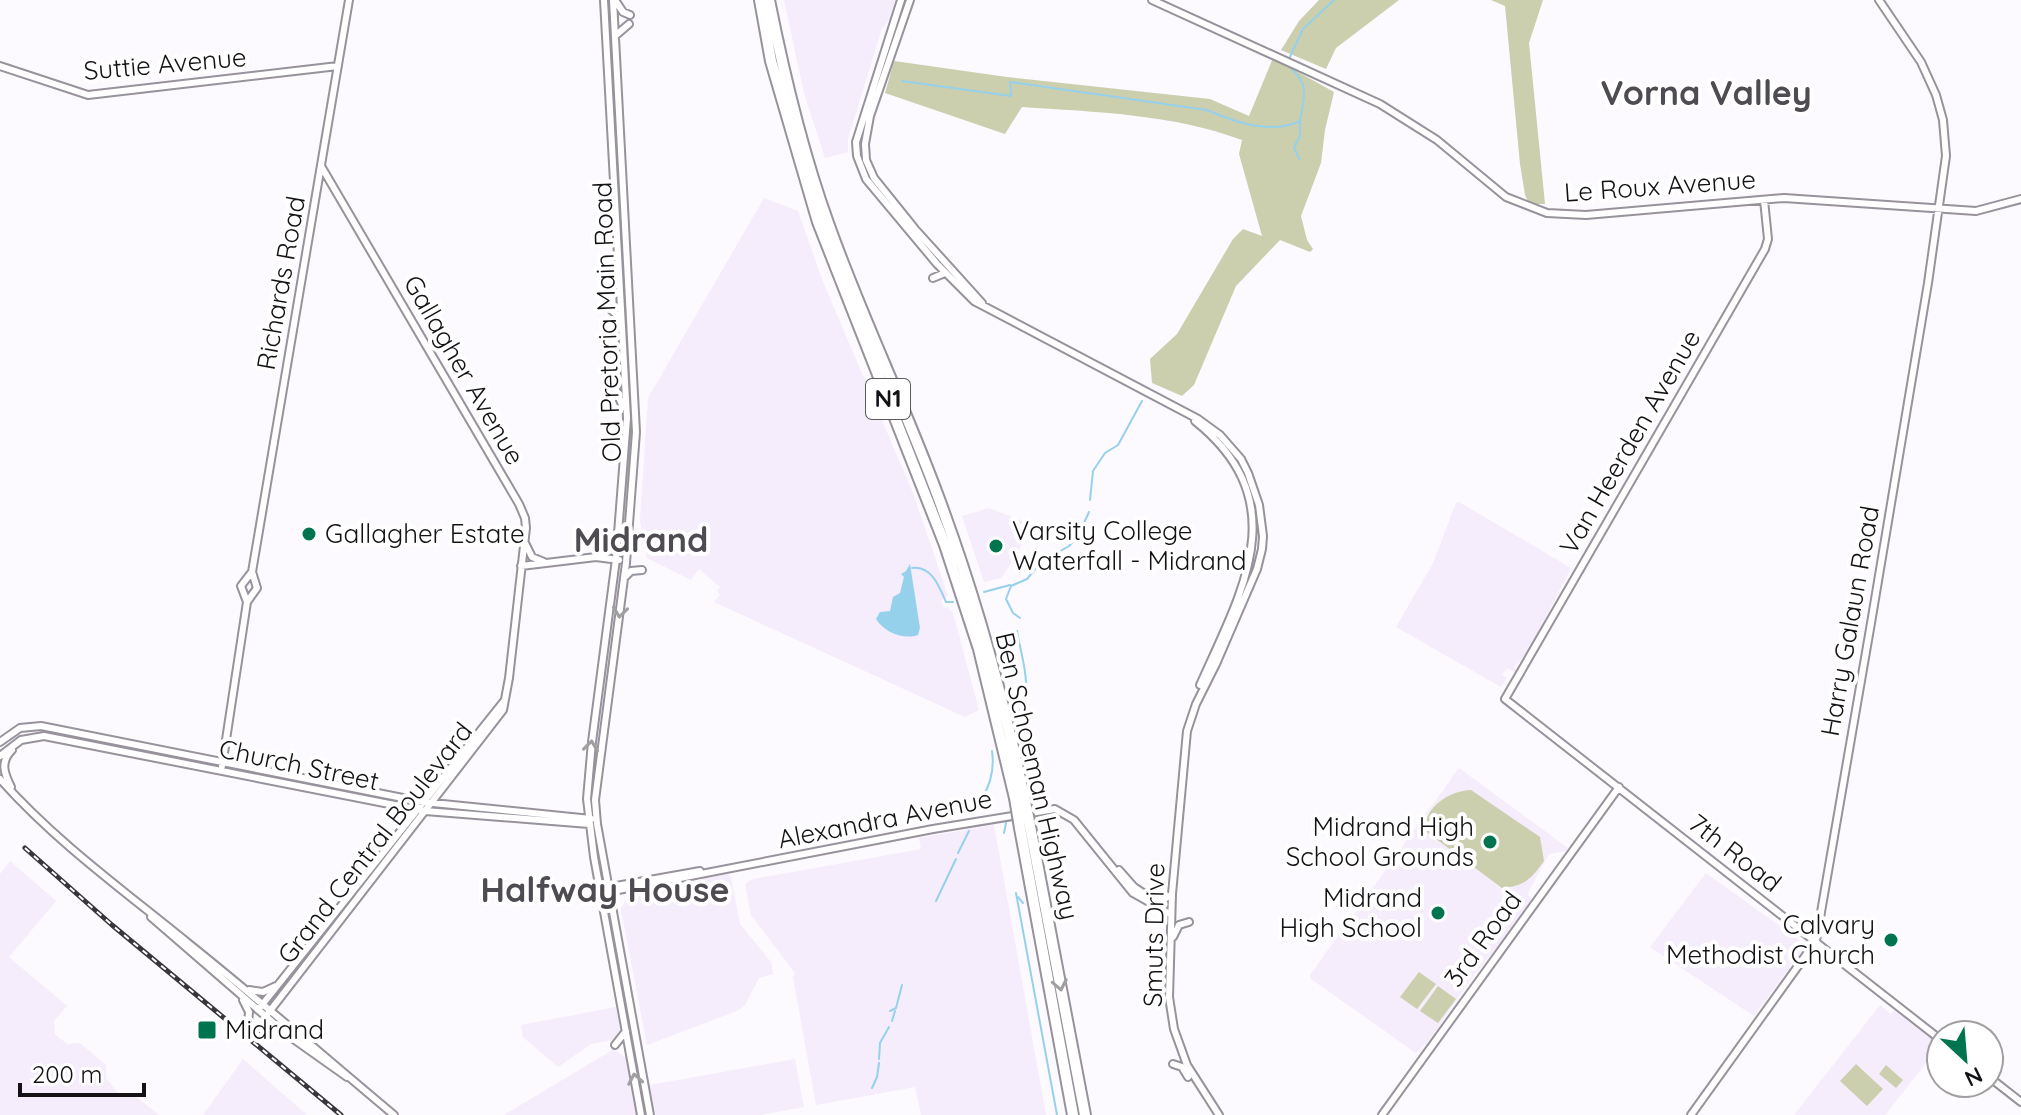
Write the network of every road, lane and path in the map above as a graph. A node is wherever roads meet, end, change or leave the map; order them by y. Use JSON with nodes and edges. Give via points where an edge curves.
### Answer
{"nodes":[{"id":1,"x":349,"y":0,"type":"edge"},
{"id":2,"x":604,"y":0,"type":"edge"},
{"id":3,"x":614,"y":0,"type":"edge"},
{"id":4,"x":760,"y":0,"type":"edge"},
{"id":5,"x":769,"y":0,"type":"edge"},
{"id":6,"x":901,"y":0,"type":"edge"},
{"id":7,"x":910,"y":0,"type":"edge"},
{"id":8,"x":1152,"y":0,"type":"edge"},
{"id":9,"x":1879,"y":0,"type":"edge"},
{"id":10,"x":630,"y":15,"type":"dead end"},
{"id":11,"x":629,"y":24,"type":"dead end"},
{"id":12,"x":615,"y":36,"type":"junction"},
{"id":13,"x":0,"y":66,"type":"edge"},
{"id":14,"x":338,"y":66,"type":"junction"},
{"id":15,"x":321,"y":166,"type":"junction"},
{"id":16,"x":2021,"y":199,"type":"edge"},
{"id":17,"x":1764,"y":200,"type":"junction"},
{"id":18,"x":1939,"y":209,"type":"junction"},
{"id":19,"x":945,"y":273,"type":"junction"},
{"id":20,"x":933,"y":278,"type":"dead end"},
{"id":21,"x":609,"y":308,"type":"dead end"},
{"id":22,"x":990,"y":311,"type":"junction"},
{"id":23,"x":623,"y":330,"type":"junction"},
{"id":24,"x":608,"y":371,"type":"dead end"},
{"id":25,"x":1178,"y":408,"type":"junction"},
{"id":26,"x":627,"y":418,"type":"junction"},
{"id":27,"x":618,"y":538,"type":"junction"},
{"id":28,"x":525,"y":539,"type":"junction"},
{"id":29,"x":596,"y":557,"type":"junction"},
{"id":30,"x":616,"y":559,"type":"junction"},
{"id":31,"x":548,"y":563,"type":"junction"},
{"id":32,"x":626,"y":563,"type":"junction"},
{"id":33,"x":521,"y":566,"type":"junction"},
{"id":34,"x":642,"y":570,"type":"dead end"},
{"id":35,"x":251,"y":577,"type":"junction"},
{"id":36,"x":624,"y":578,"type":"junction"},
{"id":37,"x":248,"y":594,"type":"junction"},
{"id":38,"x":1505,"y":699,"type":"joint"},
{"id":39,"x":504,"y":701,"type":"junction"},
{"id":40,"x":17,"y":730,"type":"junction"},
{"id":41,"x":0,"y":735,"type":"edge"},
{"id":42,"x":34,"y":736,"type":"junction"},
{"id":43,"x":0,"y":742,"type":"edge"},
{"id":44,"x":0,"y":756,"type":"edge"},
{"id":45,"x":222,"y":766,"type":"junction"},
{"id":46,"x":0,"y":779,"type":"edge"},
{"id":47,"x":0,"y":786,"type":"edge"},
{"id":48,"x":1619,"y":787,"type":"junction"},
{"id":49,"x":441,"y":789,"type":"junction"},
{"id":50,"x":1180,"y":793,"type":"junction"},
{"id":51,"x":1019,"y":797,"type":"junction"},
{"id":52,"x":18,"y":800,"type":"junction"},
{"id":53,"x":427,"y":802,"type":"junction"},
{"id":54,"x":445,"y":803,"type":"junction"},
{"id":55,"x":404,"y":807,"type":"junction"},
{"id":56,"x":421,"y":810,"type":"junction"},
{"id":57,"x":592,"y":821,"type":"junction"},
{"id":58,"x":407,"y":822,"type":"junction"},
{"id":59,"x":1025,"y":827,"type":"junction"},
{"id":60,"x":1100,"y":850,"type":"junction"},
{"id":61,"x":604,"y":868,"type":"junction"},
{"id":62,"x":708,"y":871,"type":"junction"},
{"id":63,"x":625,"y":883,"type":"junction"},
{"id":64,"x":605,"y":891,"type":"junction"},
{"id":65,"x":1172,"y":894,"type":"junction"},
{"id":66,"x":1152,"y":900,"type":"junction"},
{"id":67,"x":142,"y":908,"type":"junction"},
{"id":68,"x":1170,"y":911,"type":"junction"},
{"id":69,"x":1189,"y":922,"type":"dead end"},
{"id":70,"x":1816,"y":941,"type":"junction"},
{"id":71,"x":1170,"y":948,"type":"junction"},
{"id":72,"x":282,"y":982,"type":"junction"},
{"id":73,"x":237,"y":983,"type":"junction"},
{"id":74,"x":239,"y":993,"type":"junction"},
{"id":75,"x":261,"y":1007,"type":"junction"},
{"id":76,"x":268,"y":1013,"type":"junction"},
{"id":77,"x":248,"y":1023,"type":"dead end"},
{"id":78,"x":1925,"y":1027,"type":"edge"},
{"id":79,"x":254,"y":1031,"type":"dead end"},
{"id":80,"x":626,"y":1031,"type":"junction"},
{"id":81,"x":285,"y":1033,"type":"junction"},
{"id":82,"x":631,"y":1056,"type":"junction"},
{"id":83,"x":1173,"y":1064,"type":"dead end"},
{"id":84,"x":353,"y":1080,"type":"junction"},
{"id":85,"x":2005,"y":1090,"type":"edge"},
{"id":86,"x":1201,"y":1092,"type":"junction"},
{"id":87,"x":2021,"y":1102,"type":"edge"},
{"id":88,"x":394,"y":1115,"type":"edge"},
{"id":89,"x":641,"y":1115,"type":"edge"},
{"id":90,"x":650,"y":1115,"type":"edge"},
{"id":91,"x":1073,"y":1115,"type":"edge"},
{"id":92,"x":1085,"y":1115,"type":"edge"},
{"id":93,"x":1219,"y":1115,"type":"edge"},
{"id":94,"x":1382,"y":1115,"type":"edge"},
{"id":95,"x":1691,"y":1115,"type":"edge"}],
"edges":[{"from":1,"to":14,"type":"main road","name":"Richards Road"},
{"from":2,"to":23,"type":"main road","name":"Old Pretoria Main Road"},
{"from":3,"to":10,"type":"main road"},
{"from":3,"to":12,"type":"main road","name":"Old Pretoria Main Road"},
{"from":4,"to":51,"type":"highway","name":"Ben Schoeman Highway","number":"N1","via":[[771,61],[818,222],[945,545]]},
{"from":5,"to":51,"type":"highway","name":"Ben Schoeman Highway","number":"N1","via":[[826,220],[954,542],[998,687]]},
{"from":6,"to":19,"type":"main road","via":[[861,123],[857,156],[866,179]]},
{"from":7,"to":22,"type":"main road","via":[[870,116],[866,160],[906,218]]},
{"from":8,"to":17,"type":"main road","name":"Le Roux Avenue","via":[[1406,119],[1506,197],[1537,210],[1586,215]]},
{"from":9,"to":18,"type":"main road","name":"Harry Galaun Road","via":[[1934,82],[1946,139]]},
{"from":11,"to":12,"type":"main road"},
{"from":12,"to":32,"type":"main road","name":"Old Pretoria Main Road","via":[[636,432]]},
{"from":13,"to":14,"type":"main road","name":"Suttie Avenue","via":[[88,95]]},
{"from":14,"to":15,"type":"main road","name":"Richards Road"},
{"from":15,"to":28,"type":"main road","name":"Gallagher Avenue","via":[[519,504]]},
{"from":15,"to":35,"type":"main road","name":"Richards Road"},
{"from":16,"to":18,"type":"main road","name":"Le Roux Avenue","via":[[1976,211]]},
{"from":17,"to":18,"type":"main road","name":"Le Roux Avenue","via":[[1803,198]]},
{"from":17,"to":38,"type":"main road","name":"Van Heerden Avenue","via":[[1765,249]]},
{"from":18,"to":70,"type":"main road","name":"Harry Galaun Road"},
{"from":19,"to":20,"type":"main road"},
{"from":19,"to":22,"type":"main road"},
{"from":21,"to":23,"type":"main road"},
{"from":22,"to":25,"type":"main road"},
{"from":23,"to":26,"type":"main road","name":"Old Pretoria Main Road"},
{"from":24,"to":26,"type":"main road"},
{"from":25,"to":50,"type":"main road","name":"Smuts Drive","via":[[1222,447],[1239,475],[1254,532],[1239,599],[1188,717]]},
{"from":25,"to":50,"type":"main road","name":"Smuts Drive","via":[[1209,426],[1234,451],[1258,502],[1263,536],[1260,556],[1190,720]]},
{"from":26,"to":27,"type":"main road","name":"Old Pretoria Main Road"},
{"from":27,"to":29,"type":"main road"},
{"from":27,"to":30,"type":"main road","name":"Old Pretoria Main Road"},
{"from":28,"to":31,"type":"main road","via":[[532,557]]},
{"from":28,"to":33,"type":"main road","name":"Gallagher Avenue"},
{"from":29,"to":30,"type":"main road"},
{"from":29,"to":31,"type":"main road"},
{"from":30,"to":32,"type":"main road"},
{"from":57,"to":30,"type":"main road","name":"Old Pretoria Main Road","one_way":true,"via":[[589,768]]},
{"from":31,"to":33,"type":"main road"},
{"from":32,"to":36,"type":"main road","name":"Old Pretoria Main Road"},
{"from":33,"to":39,"type":"main road","name":"Gallagher Avenue"},
{"from":34,"to":36,"type":"main road"},
{"from":35,"to":37,"type":"main road","via":[[257,586]]},
{"from":35,"to":37,"type":"main road","via":[[241,584]]},
{"from":36,"to":57,"type":"main road","name":"Old Pretoria Main Road","one_way":true},
{"from":37,"to":45,"type":"main road"},
{"from":38,"to":48,"type":"main road","name":"7th Road"},
{"from":39,"to":49,"type":"main road","name":"Grand Central Boulevard"},
{"from":39,"to":53,"type":"main road","name":"Grand Central Boulevard"},
{"from":40,"to":41,"type":"main road","name":"Church Street"},
{"from":40,"to":43,"type":"main road"},
{"from":40,"to":45,"type":"main road","name":"Church Street","via":[[48,726]]},
{"from":42,"to":44,"type":"main road"},
{"from":42,"to":45,"type":"main road","name":"Church Street"},
{"from":42,"to":52,"type":"main road","via":[[4,762]]},
{"from":45,"to":53,"type":"main road","name":"Church Street"},
{"from":45,"to":55,"type":"main road","name":"Church Street"},
{"from":46,"to":52,"type":"main road"},
{"from":47,"to":52,"type":"main road"},
{"from":48,"to":70,"type":"main road","name":"7th Road"},
{"from":48,"to":94,"type":"main road","name":"3rd Road"},
{"from":49,"to":53,"type":"main road","name":"Grand Central Boulevard"},
{"from":49,"to":54,"type":"main road"},
{"from":50,"to":65,"type":"main road","name":"Smuts Drive"},
{"from":51,"to":59,"type":"highway","name":"Ben Schoeman Highway","number":"N1","bridge":true},
{"from":52,"to":67,"type":"main road"},
{"from":53,"to":54,"type":"main road","name":"Church Street"},
{"from":53,"to":56,"type":"main road","name":"Grand Central Boulevard"},
{"from":54,"to":57,"type":"main road","name":"Church Street"},
{"from":55,"to":56,"type":"main road","name":"Church Street"},
{"from":55,"to":58,"type":"main road"},
{"from":56,"to":57,"type":"main road","name":"Church Street"},
{"from":56,"to":58,"type":"main road","name":"Grand Central Boulevard"},
{"from":56,"to":76,"type":"main road","name":"Grand Central Boulevard"},
{"from":57,"to":61,"type":"main road","name":"Old Pretoria Main Road"},
{"from":57,"to":64,"type":"main road","name":"Old Pretoria Main Road"},
{"from":58,"to":72,"type":"main road","name":"Grand Central Boulevard"},
{"from":59,"to":91,"type":"highway","name":"Ben Schoeman Highway","number":"N1"},
{"from":59,"to":92,"type":"highway","name":"Ben Schoeman Highway","number":"N1","one_way":true},
{"from":60,"to":62,"type":"main road","name":"Alexandra Avenue","via":[[1070,816],[1061,810],[1040,810]]},
{"from":60,"to":66,"type":"main road"},
{"from":60,"to":68,"type":"main road","name":"Alexandra Avenue","via":[[1133,893]]},
{"from":61,"to":63,"type":"main road"},
{"from":61,"to":64,"type":"main road","name":"Old Pretoria Main Road"},
{"from":62,"to":63,"type":"main road","name":"Alexandra Avenue"},
{"from":62,"to":64,"type":"main road","name":"Alexandra Avenue"},
{"from":63,"to":64,"type":"main road","name":"Alexandra Avenue"},
{"from":64,"to":80,"type":"main road","name":"Old Pretoria Main Road"},
{"from":64,"to":90,"type":"main road","name":"Old Pretoria Main Road"},
{"from":65,"to":66,"type":"main road"},
{"from":65,"to":68,"type":"main road","name":"Smuts Drive"},
{"from":66,"to":68,"type":"main road"},
{"from":67,"to":73,"type":"main road"},
{"from":67,"to":74,"type":"main road"},
{"from":68,"to":71,"type":"main road","name":"Smuts Drive"},
{"from":69,"to":71,"type":"main road","via":[[1177,928]]},
{"from":70,"to":78,"type":"main road","name":"7th Road"},
{"from":70,"to":95,"type":"main road","name":"Harry Galaun Road"},
{"from":71,"to":86,"type":"main road","name":"Smuts Drive","via":[[1174,1029]]},
{"from":72,"to":73,"type":"main road","via":[[260,992]]},
{"from":72,"to":75,"type":"main road","name":"Grand Central Boulevard"},
{"from":73,"to":75,"type":"main road"},
{"from":74,"to":75,"type":"main road"},
{"from":74,"to":77,"type":"main road"},
{"from":75,"to":76,"type":"main road"},
{"from":76,"to":81,"type":"main road"},
{"from":76,"to":84,"type":"main road"},
{"from":79,"to":81,"type":"main road","via":[[268,1026]]},
{"from":80,"to":82,"type":"main road","name":"Old Pretoria Main Road"},
{"from":80,"to":82,"type":"main road","via":[[616,1045]]},
{"from":81,"to":84,"type":"main road"},
{"from":89,"to":82,"type":"main road","name":"Old Pretoria Main Road","one_way":true},
{"from":83,"to":86,"type":"main road","via":[[1182,1067]]},
{"from":84,"to":88,"type":"main road"},
{"from":85,"to":87,"type":"main road"},
{"from":86,"to":93,"type":"main road","name":"Smuts Drive"}]}
